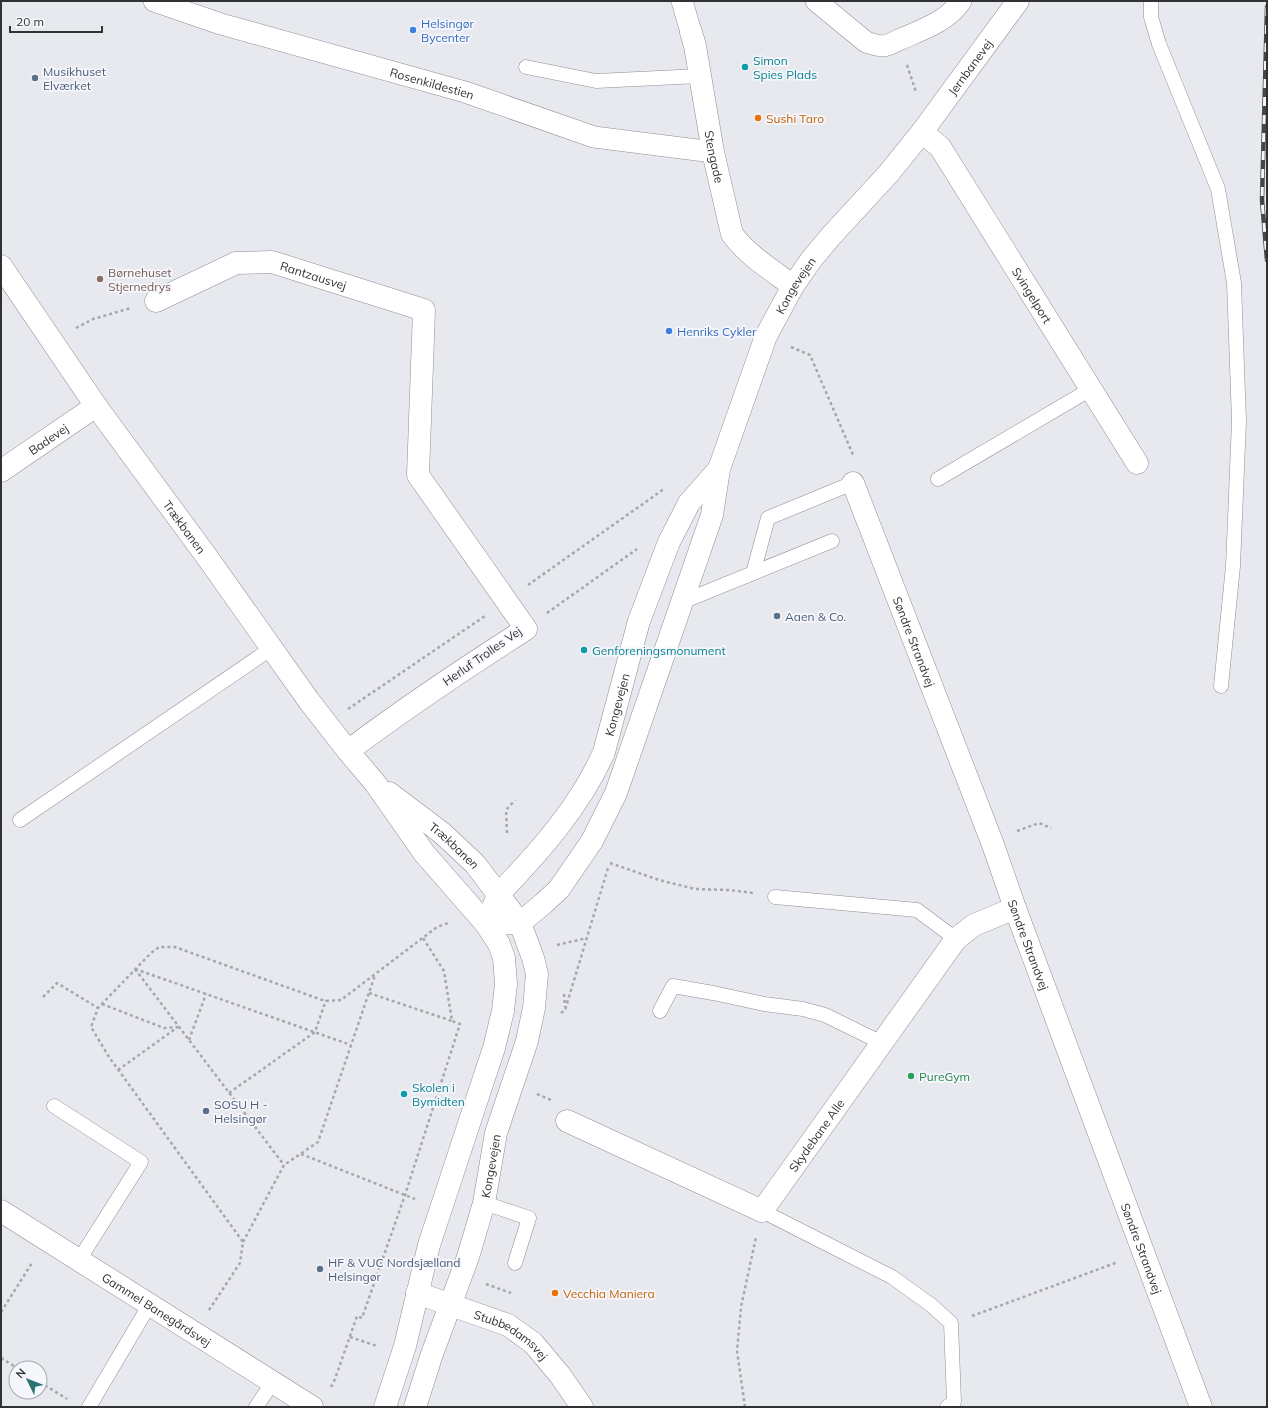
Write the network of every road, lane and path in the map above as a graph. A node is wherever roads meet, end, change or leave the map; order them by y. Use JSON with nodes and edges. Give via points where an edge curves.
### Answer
{"nodes":[{"id":1,"x":154,"y":1,"type":"edge"},
{"id":2,"x":682,"y":1,"type":"edge"},
{"id":3,"x":816,"y":1,"type":"edge"},
{"id":4,"x":961,"y":1,"type":"edge"},
{"id":5,"x":1018,"y":1,"type":"edge"},
{"id":6,"x":1151,"y":1,"type":"edge"},
{"id":7,"x":691,"y":32,"type":"joint"},
{"id":8,"x":526,"y":67,"type":"dead end"},
{"id":9,"x":700,"y":76,"type":"junction"},
{"id":10,"x":922,"y":132,"type":"junction"},
{"id":11,"x":713,"y":152,"type":"junction"},
{"id":12,"x":1,"y":266,"type":"edge"},
{"id":13,"x":793,"y":286,"type":"junction"},
{"id":14,"x":156,"y":301,"type":"joint"},
{"id":15,"x":766,"y":336,"type":"junction"},
{"id":16,"x":51,"y":341,"type":"junction"},
{"id":17,"x":1091,"y":388,"type":"junction"},
{"id":18,"x":96,"y":406,"type":"junction"},
{"id":19,"x":1137,"y":463,"type":"dead end"},
{"id":20,"x":719,"y":468,"type":"junction"},
{"id":21,"x":1,"y":472,"type":"edge"},
{"id":22,"x":418,"y":476,"type":"joint"},
{"id":23,"x":938,"y":479,"type":"dead end"},
{"id":24,"x":853,"y":483,"type":"junction"},
{"id":25,"x":832,"y":541,"type":"dead end"},
{"id":26,"x":669,"y":542,"type":"junction"},
{"id":27,"x":753,"y":573,"type":"junction"},
{"id":28,"x":682,"y":602,"type":"junction"},
{"id":29,"x":526,"y":629,"type":"junction"},
{"id":30,"x":272,"y":648,"type":"junction"},
{"id":31,"x":1221,"y":686,"type":"dead end"},
{"id":32,"x":348,"y":751,"type":"junction"},
{"id":33,"x":375,"y":783,"type":"junction"},
{"id":34,"x":515,"y":800,"type":"dead end"},
{"id":35,"x":20,"y":820,"type":"dead end"},
{"id":36,"x":1051,"y":828,"type":"dead end"},
{"id":37,"x":1023,"y":829,"type":"dead end"},
{"id":38,"x":507,"y":833,"type":"dead end"},
{"id":39,"x":612,"y":856,"type":"dead end"},
{"id":40,"x":610,"y":863,"type":"junction"},
{"id":41,"x":498,"y":895,"type":"junction"},
{"id":42,"x":775,"y":897,"type":"joint"},
{"id":43,"x":1015,"y":908,"type":"junction"},
{"id":44,"x":480,"y":918,"type":"junction"},
{"id":45,"x":520,"y":923,"type":"junction"},
{"id":46,"x":423,"y":938,"type":"junction"},
{"id":47,"x":956,"y":939,"type":"junction"},
{"id":48,"x":135,"y":969,"type":"junction"},
{"id":49,"x":376,"y":973,"type":"junction"},
{"id":50,"x":369,"y":993,"type":"junction"},
{"id":51,"x":206,"y":994,"type":"junction"},
{"id":52,"x":43,"y":997,"type":"dead end"},
{"id":53,"x":326,"y":1000,"type":"junction"},
{"id":54,"x":102,"y":1004,"type":"junction"},
{"id":55,"x":98,"y":1008,"type":"junction"},
{"id":56,"x":660,"y":1011,"type":"dead end"},
{"id":57,"x":560,"y":1014,"type":"dead end"},
{"id":58,"x":452,"y":1021,"type":"junction"},
{"id":59,"x":179,"y":1027,"type":"junction"},
{"id":60,"x":315,"y":1032,"type":"junction"},
{"id":61,"x":189,"y":1041,"type":"junction"},
{"id":62,"x":882,"y":1043,"type":"junction"},
{"id":63,"x":352,"y":1045,"type":"junction"},
{"id":64,"x":118,"y":1070,"type":"junction"},
{"id":65,"x":511,"y":1085,"type":"junction"},
{"id":66,"x":229,"y":1093,"type":"junction"},
{"id":67,"x":54,"y":1106,"type":"dead end"},
{"id":68,"x":567,"y":1120,"type":"joint"},
{"id":69,"x":300,"y":1154,"type":"junction"},
{"id":70,"x":284,"y":1165,"type":"junction"},
{"id":71,"x":405,"y":1195,"type":"junction"},
{"id":72,"x":484,"y":1203,"type":"junction"},
{"id":73,"x":441,"y":1210,"type":"junction"},
{"id":74,"x":1,"y":1211,"type":"edge"},
{"id":75,"x":762,"y":1211,"type":"junction"},
{"id":76,"x":47,"y":1240,"type":"junction"},
{"id":77,"x":243,"y":1242,"type":"junction"},
{"id":78,"x":1144,"y":1253,"type":"junction"},
{"id":79,"x":79,"y":1260,"type":"junction"},
{"id":80,"x":515,"y":1263,"type":"dead end"},
{"id":81,"x":417,"y":1293,"type":"junction"},
{"id":82,"x":150,"y":1304,"type":"junction"},
{"id":83,"x":451,"y":1304,"type":"junction"},
{"id":84,"x":1,"y":1312,"type":"edge"},
{"id":85,"x":951,"y":1323,"type":"junction"},
{"id":86,"x":195,"y":1332,"type":"junction"},
{"id":87,"x":350,"y":1337,"type":"junction"},
{"id":88,"x":365,"y":1342,"type":"dead end"},
{"id":89,"x":273,"y":1382,"type":"junction"},
{"id":90,"x":48,"y":1387,"type":"edge"},
{"id":91,"x":68,"y":1400,"type":"dead end"},
{"id":92,"x":320,"y":1400,"type":"edge"},
{"id":93,"x":89,"y":1407,"type":"edge"},
{"id":94,"x":256,"y":1407,"type":"edge"},
{"id":95,"x":385,"y":1407,"type":"edge"},
{"id":96,"x":415,"y":1407,"type":"edge"},
{"id":97,"x":582,"y":1407,"type":"edge"},
{"id":98,"x":745,"y":1407,"type":"edge"},
{"id":99,"x":946,"y":1407,"type":"edge"},
{"id":100,"x":1201,"y":1407,"type":"edge"}],
"edges":[{"from":1,"to":11,"type":"street","name":"Rosenkildestien","via":[[221,24],[465,92],[594,137]]},
{"from":2,"to":7,"type":"street","name":"Stengade"},
{"from":3,"to":4,"type":"street","via":[[866,42],[885,46],[942,20]]},
{"from":5,"to":10,"type":"street","name":"Jernbanevej"},
{"from":6,"to":31,"type":"lane","via":[[1151,17],[1159,44],[1218,189],[1234,283],[1239,421],[1233,566]]},
{"from":7,"to":9,"type":"street","name":"Stengade"},
{"from":8,"to":9,"type":"lane","via":[[596,81]]},
{"from":9,"to":11,"type":"street","name":"Stengade"},
{"from":10,"to":13,"type":"street","name":"Kongevejen","via":[[889,173],[831,236]]},
{"from":10,"to":17,"type":"street","name":"Svingelport","via":[[940,147]]},
{"from":11,"to":13,"type":"street","name":"Stengade","via":[[732,234],[737,242]]},
{"from":12,"to":16,"type":"street","name":"Trækbanen"},
{"from":13,"to":15,"type":"street","name":"Kongevejen"},
{"from":14,"to":16,"type":"path","via":[[93,319]]},
{"from":14,"to":22,"type":"street","name":"Rantzausvej","via":[[236,263],[272,262],[424,310]]},
{"from":15,"to":20,"type":"street","name":"Kongevejen"},
{"from":15,"to":24,"type":"path","via":[[810,355],[854,456]]},
{"from":16,"to":18,"type":"street","name":"Trækbanen"},
{"from":17,"to":19,"type":"street","name":"Svingelport"},
{"from":17,"to":23,"type":"lane"},
{"from":18,"to":21,"type":"street","name":"Badevej"},
{"from":18,"to":30,"type":"street","name":"Trækbanen"},
{"from":20,"to":26,"type":"street","name":"Kongevejen","via":[[689,503]]},
{"from":20,"to":28,"type":"street","name":"Kongevejen","via":[[712,515]]},
{"from":22,"to":29,"type":"street","name":"Herluf Trolles Vej"},
{"from":24,"to":27,"type":"lane","via":[[768,518]]},
{"from":24,"to":43,"type":"street","name":"Søndre Strandvej","via":[[992,842]]},
{"from":25,"to":27,"type":"lane"},
{"from":26,"to":29,"type":"path","via":[[635,549]]},
{"from":26,"to":41,"type":"street","name":"Kongevejen","via":[[639,621],[604,752],[595,772],[546,843]]},
{"from":27,"to":28,"type":"lane"},
{"from":28,"to":45,"type":"street","name":"Kongevejen","via":[[616,793],[592,841],[559,889]]},
{"from":29,"to":32,"type":"street","name":"Herluf Trolles Vej","via":[[413,704]]},
{"from":30,"to":32,"type":"street","name":"Trækbanen"},
{"from":30,"to":35,"type":"lane"},
{"from":32,"to":33,"type":"street","name":"Trækbanen"},
{"from":33,"to":41,"type":"street","name":"Trækbanen","via":[[442,833],[475,864]]},
{"from":33,"to":44,"type":"street","name":"Trækbanen","via":[[424,853]]},
{"from":34,"to":38,"type":"path","via":[[506,810]]},
{"from":36,"to":37,"type":"path","via":[[1039,823]]},
{"from":39,"to":40,"type":"path"},
{"from":40,"to":42,"type":"path","via":[[695,889],[729,890]]},
{"from":40,"to":57,"type":"path","via":[[566,1010]]},
{"from":41,"to":44,"type":"street","name":"Kongevejen"},
{"from":41,"to":45,"type":"street","name":"Trækbanen"},
{"from":42,"to":47,"type":"lane","via":[[917,910]]},
{"from":43,"to":47,"type":"street","name":"Skydebane Alle","via":[[974,925]]},
{"from":43,"to":78,"type":"street","name":"Søndre Strandvej"},
{"from":44,"to":45,"type":"street"},
{"from":44,"to":46,"type":"path","via":[[437,927]]},
{"from":44,"to":73,"type":"street","via":[[499,944],[504,958],[506,984],[503,1011]]},
{"from":45,"to":65,"type":"street","name":"Kongevejen","via":[[537,974],[536,992],[526,1041]]},
{"from":46,"to":49,"type":"path"},
{"from":46,"to":58,"type":"path","via":[[444,971]]},
{"from":47,"to":62,"type":"street","name":"Skydebane Alle"},
{"from":48,"to":51,"type":"path"},
{"from":48,"to":53,"type":"path","via":[[159,947],[175,947]]},
{"from":48,"to":54,"type":"path"},
{"from":48,"to":59,"type":"path"},
{"from":49,"to":50,"type":"path"},
{"from":49,"to":53,"type":"path","via":[[341,1000]]},
{"from":50,"to":58,"type":"path"},
{"from":50,"to":63,"type":"path"},
{"from":51,"to":60,"type":"path"},
{"from":51,"to":61,"type":"path"},
{"from":52,"to":55,"type":"path","via":[[57,983]]},
{"from":53,"to":60,"type":"path"},
{"from":54,"to":55,"type":"path"},
{"from":54,"to":59,"type":"path","via":[[164,1028]]},
{"from":55,"to":64,"type":"path","via":[[91,1027]]},
{"from":56,"to":62,"type":"lane","via":[[673,986],[825,1014]]},
{"from":58,"to":71,"type":"path","via":[[460,1024]]},
{"from":59,"to":61,"type":"path"},
{"from":59,"to":64,"type":"path"},
{"from":60,"to":63,"type":"path"},
{"from":60,"to":66,"type":"path"},
{"from":61,"to":66,"type":"path"},
{"from":62,"to":75,"type":"street","name":"Skydebane Alle"},
{"from":63,"to":69,"type":"path","via":[[318,1142]]},
{"from":64,"to":77,"type":"path"},
{"from":65,"to":68,"type":"path","via":[[566,1107]]},
{"from":65,"to":72,"type":"street","name":"Kongevejen","via":[[496,1133]]},
{"from":66,"to":70,"type":"path"},
{"from":67,"to":79,"type":"lane","via":[[141,1162]]},
{"from":68,"to":75,"type":"street"},
{"from":69,"to":70,"type":"path"},
{"from":69,"to":71,"type":"path"},
{"from":70,"to":77,"type":"path"},
{"from":71,"to":73,"type":"path"},
{"from":71,"to":87,"type":"path","via":[[362,1318],[357,1316]]},
{"from":72,"to":80,"type":"lane","via":[[529,1218]]},
{"from":72,"to":83,"type":"street","name":"Kongevejen"},
{"from":73,"to":81,"type":"street"},
{"from":74,"to":76,"type":"street","name":"Gammel Banegårdsvej"},
{"from":75,"to":85,"type":"lane","via":[[892,1277]]},
{"from":75,"to":98,"type":"path","via":[[741,1307],[737,1351]]},
{"from":76,"to":79,"type":"street","name":"Gammel Banegårdsvej"},
{"from":76,"to":84,"type":"path"},
{"from":77,"to":86,"type":"path","via":[[240,1263]]},
{"from":78,"to":85,"type":"path"},
{"from":78,"to":100,"type":"street","name":"Søndre Strandvej"},
{"from":79,"to":82,"type":"street","name":"Gammel Banegårdsvej"},
{"from":81,"to":83,"type":"street","name":"Stubbedamsvej"},
{"from":81,"to":95,"type":"street","via":[[405,1346]]},
{"from":82,"to":86,"type":"street","name":"Gammel Banegårdsvej"},
{"from":82,"to":93,"type":"lane"},
{"from":83,"to":96,"type":"street","name":"Kongevejen"},
{"from":83,"to":97,"type":"street","name":"Stubbedamsvej","via":[[508,1325],[533,1343]]},
{"from":85,"to":99,"type":"lane","via":[[954,1402]]},
{"from":86,"to":89,"type":"street","name":"Gammel Banegårdsvej"},
{"from":87,"to":88,"type":"path"},
{"from":87,"to":92,"type":"path","via":[[335,1379]]},
{"from":89,"to":92,"type":"street","name":"Gammel Banegårdsvej"},
{"from":89,"to":94,"type":"lane"},
{"from":90,"to":91,"type":"path"}]}
